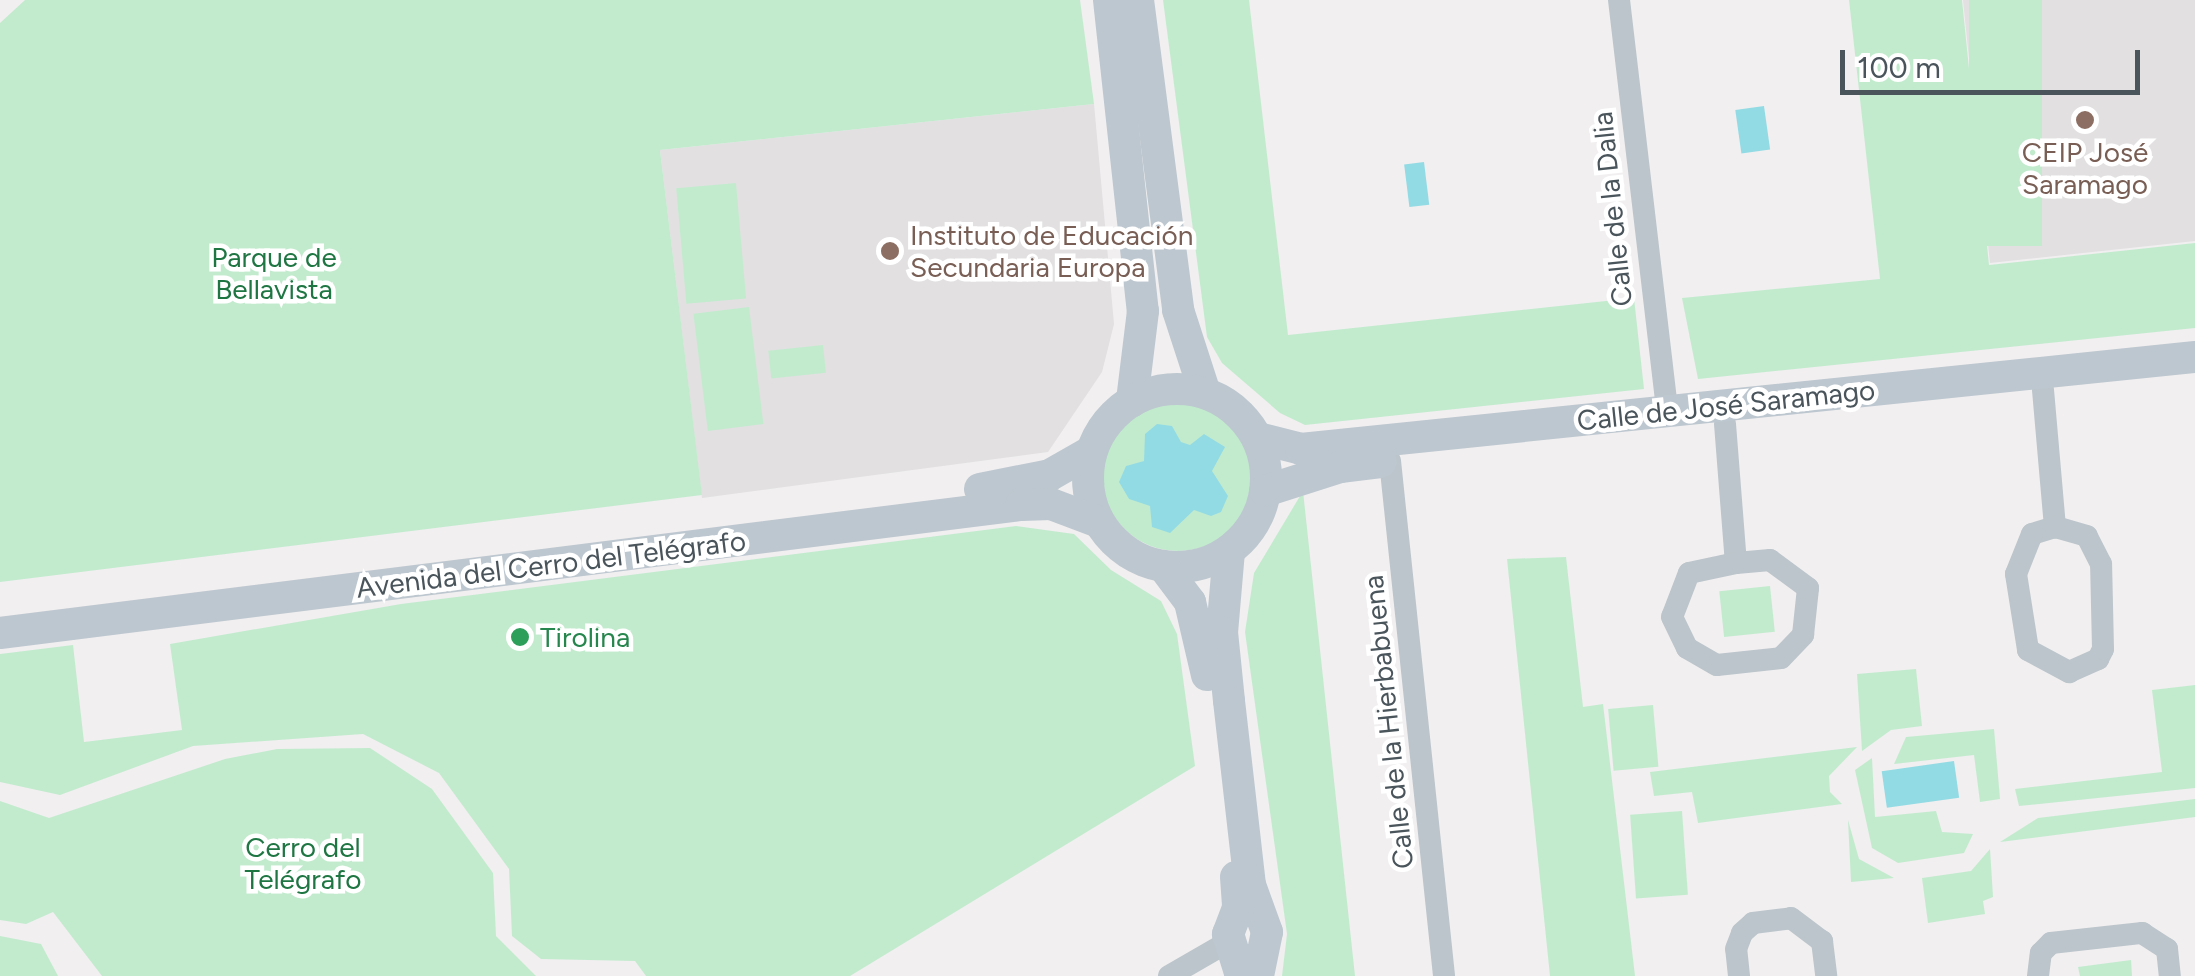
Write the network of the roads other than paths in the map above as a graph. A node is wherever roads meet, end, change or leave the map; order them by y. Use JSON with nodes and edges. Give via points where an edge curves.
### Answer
{"nodes":[{"id":1,"x":1109,"y":0,"type":"edge"},
{"id":2,"x":1138,"y":0,"type":"edge"},
{"id":3,"x":1619,"y":0,"type":"edge"},
{"id":4,"x":2195,"y":357,"type":"edge"},
{"id":5,"x":2195,"y":373,"type":"edge"},
{"id":6,"x":1204,"y":390,"type":"junction"},
{"id":7,"x":2043,"y":390,"type":"junction"},
{"id":8,"x":1132,"y":401,"type":"junction"},
{"id":9,"x":1667,"y":411,"type":"junction"},
{"id":10,"x":1726,"y":424,"type":"junction"},
{"id":11,"x":1258,"y":438,"type":"junction"},
{"id":12,"x":1092,"y":450,"type":"junction"},
{"id":13,"x":1390,"y":461,"type":"junction"},
{"id":14,"x":1265,"y":492,"type":"junction"},
{"id":15,"x":1099,"y":522,"type":"junction"},
{"id":16,"x":2055,"y":527,"type":"junction"},
{"id":17,"x":1229,"y":551,"type":"junction"},
{"id":18,"x":1736,"y":562,"type":"junction"},
{"id":19,"x":1163,"y":566,"type":"junction"},
{"id":20,"x":0,"y":612,"type":"edge"},
{"id":21,"x":0,"y":633,"type":"edge"},
{"id":22,"x":1246,"y":949,"type":"edge"},
{"id":23,"x":1169,"y":976,"type":"edge"},
{"id":24,"x":1444,"y":976,"type":"edge"},
{"id":25,"x":1739,"y":976,"type":"edge"},
{"id":26,"x":1826,"y":976,"type":"edge"},
{"id":27,"x":2038,"y":976,"type":"edge"},
{"id":28,"x":2170,"y":976,"type":"edge"}],
"edges":[{"from":1,"to":8,"type":"street","via":[[1143,311]]},
{"from":2,"to":6,"type":"street","via":[[1178,310]]},
{"from":3,"to":9,"type":"street","name":"Calle de la Dalia"},
{"from":4,"to":9,"type":"street","name":"Calle de José Saramago"},
{"from":5,"to":7,"type":"street","name":"Calle de José Saramago"},
{"from":6,"to":8,"type":"street","via":[[1164,390]]},
{"from":6,"to":11,"type":"street","via":[[1242,417]]},
{"from":7,"to":10,"type":"street","name":"Calle de José Saramago"},
{"from":7,"to":16,"type":"street"},
{"from":8,"to":12,"type":"street"},
{"from":9,"to":11,"type":"street","name":"Calle de José Saramago","via":[[1301,449]]},
{"from":10,"to":13,"type":"street","name":"Calle de José Saramago"},
{"from":10,"to":18,"type":"street"},
{"from":11,"to":14,"type":"street"},
{"from":12,"to":15,"type":"street","via":[[1090,498]]},
{"from":12,"to":20,"type":"street","name":"Avenida del Cerro del Telégrafo","via":[[1050,475],[949,494]]},
{"from":13,"to":14,"type":"street","name":"Calle de José Saramago","via":[[1340,466]]},
{"from":13,"to":24,"type":"street","name":"Calle de la Hierbabuena"},
{"from":14,"to":17,"type":"street","via":[[1253,525]]},
{"from":15,"to":19,"type":"street","via":[[1126,551]]},
{"from":15,"to":21,"type":"street","name":"Avenida del Cerro del Telégrafo","via":[[1051,504],[1020,505]]},
{"from":16,"to":16,"type":"street","via":[[2032,534],[2016,574],[2028,650],[2069,672],[2098,660],[2103,648],[2101,564],[2087,536]]},
{"from":17,"to":19,"type":"street","via":[[1186,567]]},
{"from":17,"to":22,"type":"street","via":[[1222,632],[1250,884]]},
{"from":18,"to":18,"type":"street","via":[[1689,573],[1675,600],[1677,634],[1717,665],[1780,658],[1804,635],[1808,588],[1770,560]]},
{"from":19,"to":22,"type":"street","via":[[1190,602],[1200,632]]},
{"from":22,"to":23,"type":"street"},
{"from":25,"to":26,"type":"street","via":[[1742,932],[1754,923],[1791,918],[1822,941]]},
{"from":27,"to":28,"type":"street","via":[[2041,953],[2051,943],[2142,933],[2167,949]]}]}
